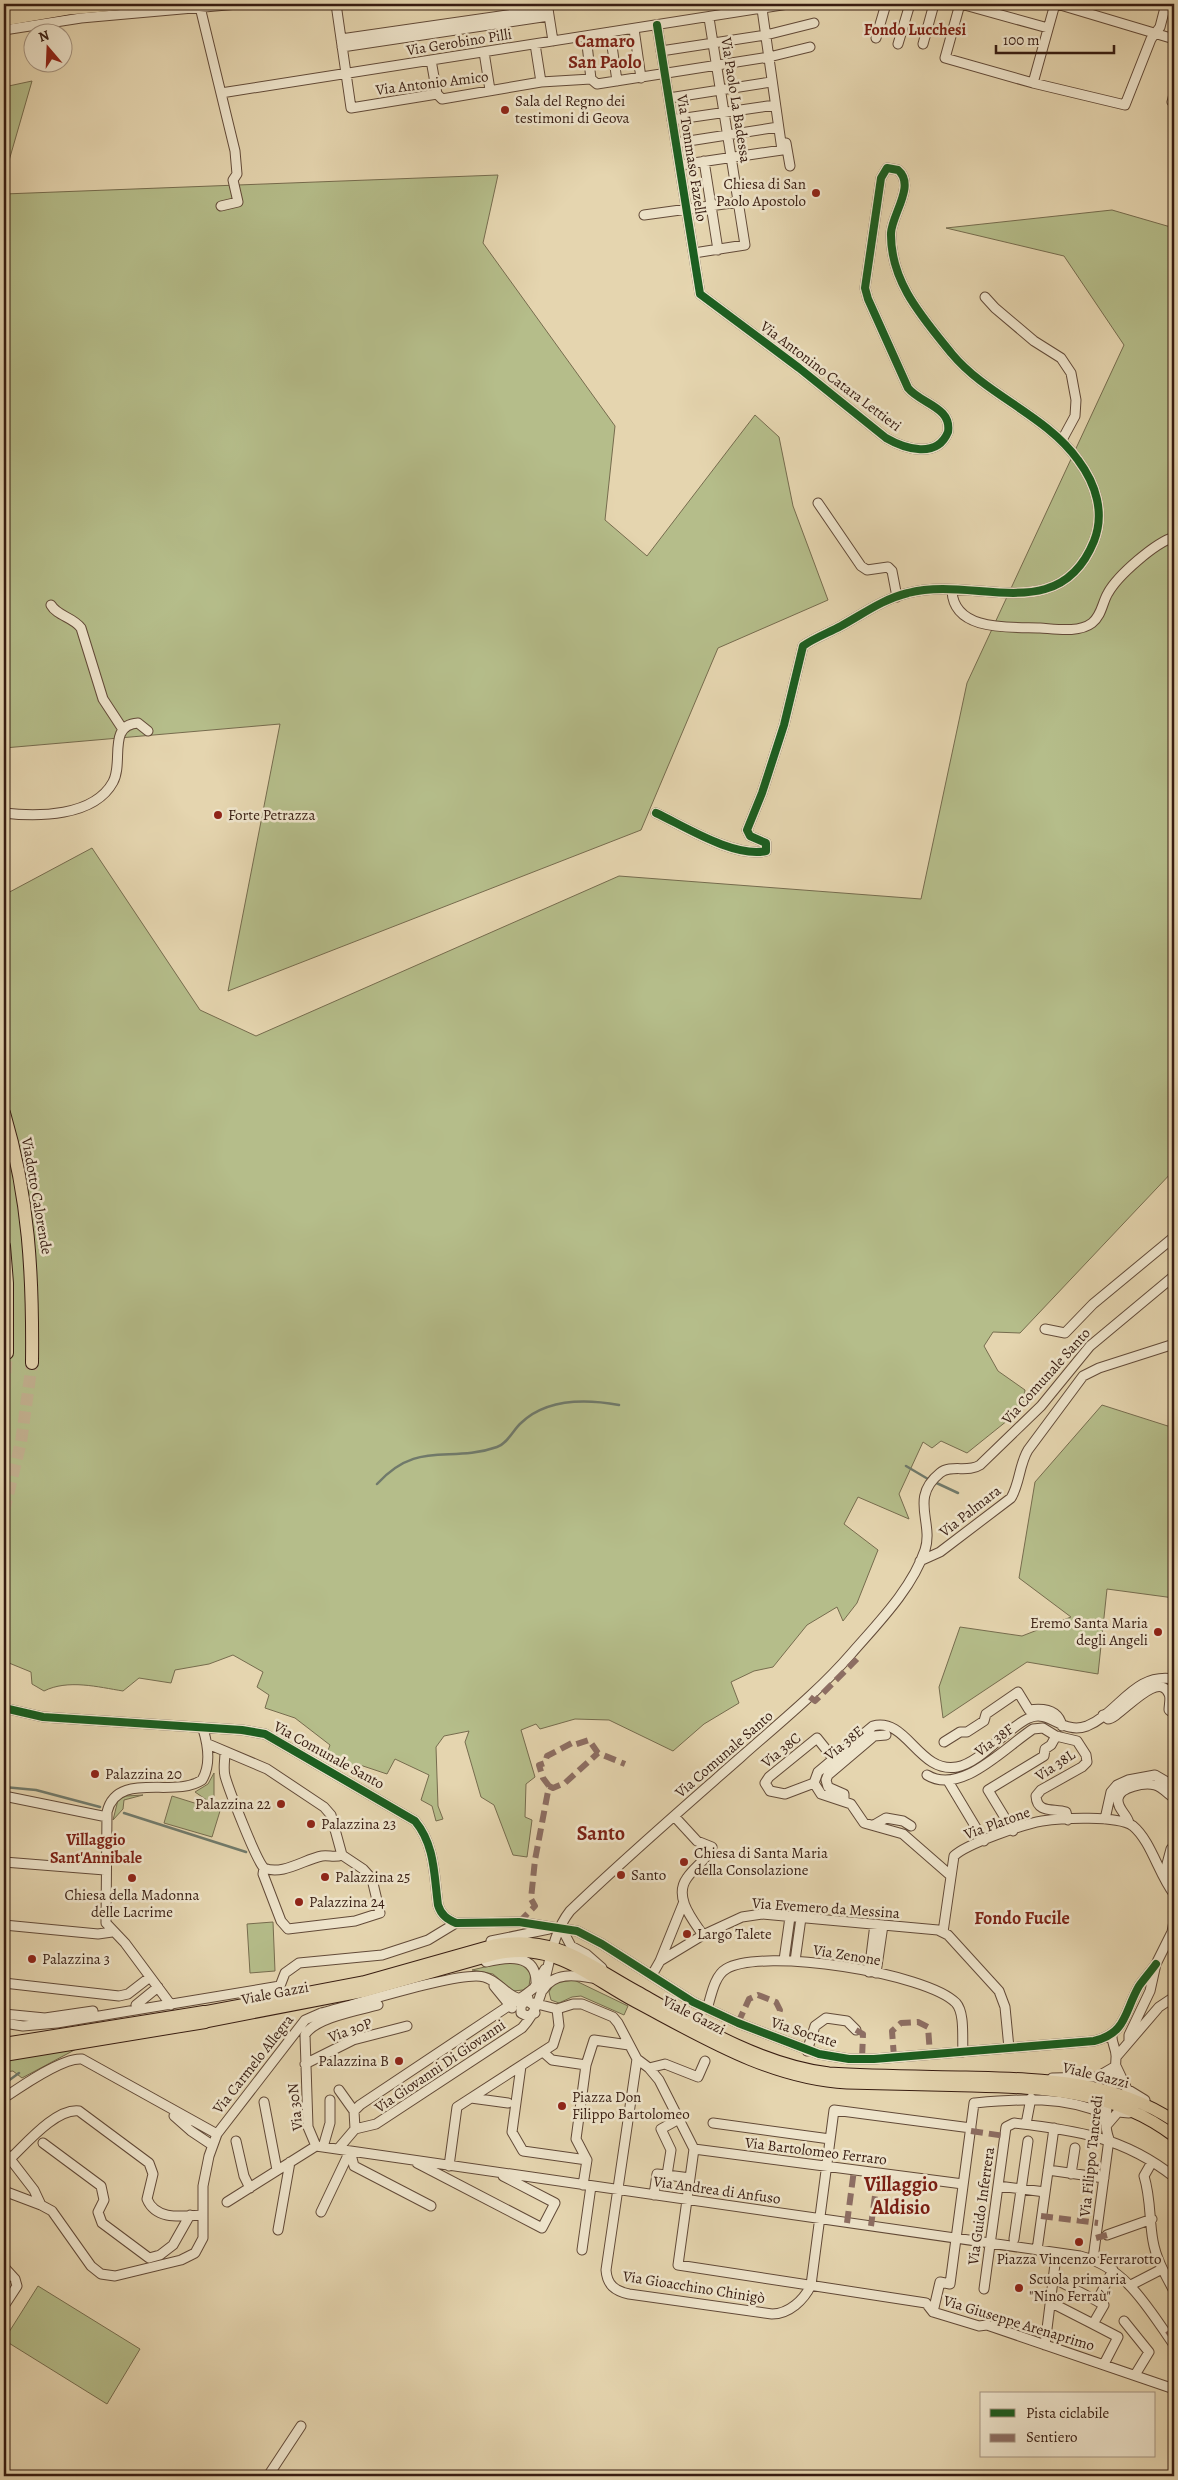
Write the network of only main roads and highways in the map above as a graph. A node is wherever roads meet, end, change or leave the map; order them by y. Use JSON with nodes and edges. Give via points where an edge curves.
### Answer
{"nodes":[{"id":1,"x":43,"y":4,"type":"edge"},
{"id":2,"x":127,"y":4,"type":"edge"},
{"id":3,"x":4,"y":11,"type":"edge"},
{"id":4,"x":4,"y":20,"type":"edge"},
{"id":5,"x":4,"y":1112,"type":"edge"},
{"id":6,"x":4,"y":1246,"type":"edge"},
{"id":7,"x":7,"y":1347,"type":"dead end"},
{"id":8,"x":32,"y":1363,"type":"tunnel mouth"},
{"id":9,"x":551,"y":1956,"type":"junction"},
{"id":10,"x":204,"y":2011,"type":"junction"},
{"id":11,"x":4,"y":2044,"type":"edge"},
{"id":12,"x":4,"y":2055,"type":"edge"},
{"id":13,"x":1110,"y":2096,"type":"junction"},
{"id":14,"x":1174,"y":2121,"type":"edge"},
{"id":15,"x":1174,"y":2136,"type":"edge"}],
"edges":[{"from":1,"to":3,"type":"main road"},
{"from":2,"to":4,"type":"main road"},
{"from":5,"to":8,"type":"highway","name":"Viadotto Calorende","via":[[21,1182],[29,1236],[33,1291]]},
{"from":6,"to":7,"type":"highway"},
{"from":9,"to":10,"type":"main road","name":"Viale Gazzi","via":[[505,1952],[351,1994]]},
{"from":9,"to":10,"type":"main road","name":"Viale Gazzi","via":[[526,1942],[506,1943],[371,1980]]},
{"from":9,"to":13,"type":"main road","name":"Viale Gazzi","via":[[576,1956],[735,2043],[811,2070],[847,2074],[1042,2079],[1075,2083]]},
{"from":9,"to":13,"type":"main road","name":"Viale Gazzi","via":[[566,1960],[732,2052],[809,2079],[847,2083],[1040,2088]]},
{"from":10,"to":11,"type":"highway"},
{"from":10,"to":12,"type":"highway"},
{"from":13,"to":14,"type":"main road","name":"Viale Gazzi","via":[[1152,2108]]},
{"from":13,"to":15,"type":"main road","name":"Viale Gazzi"}]}
